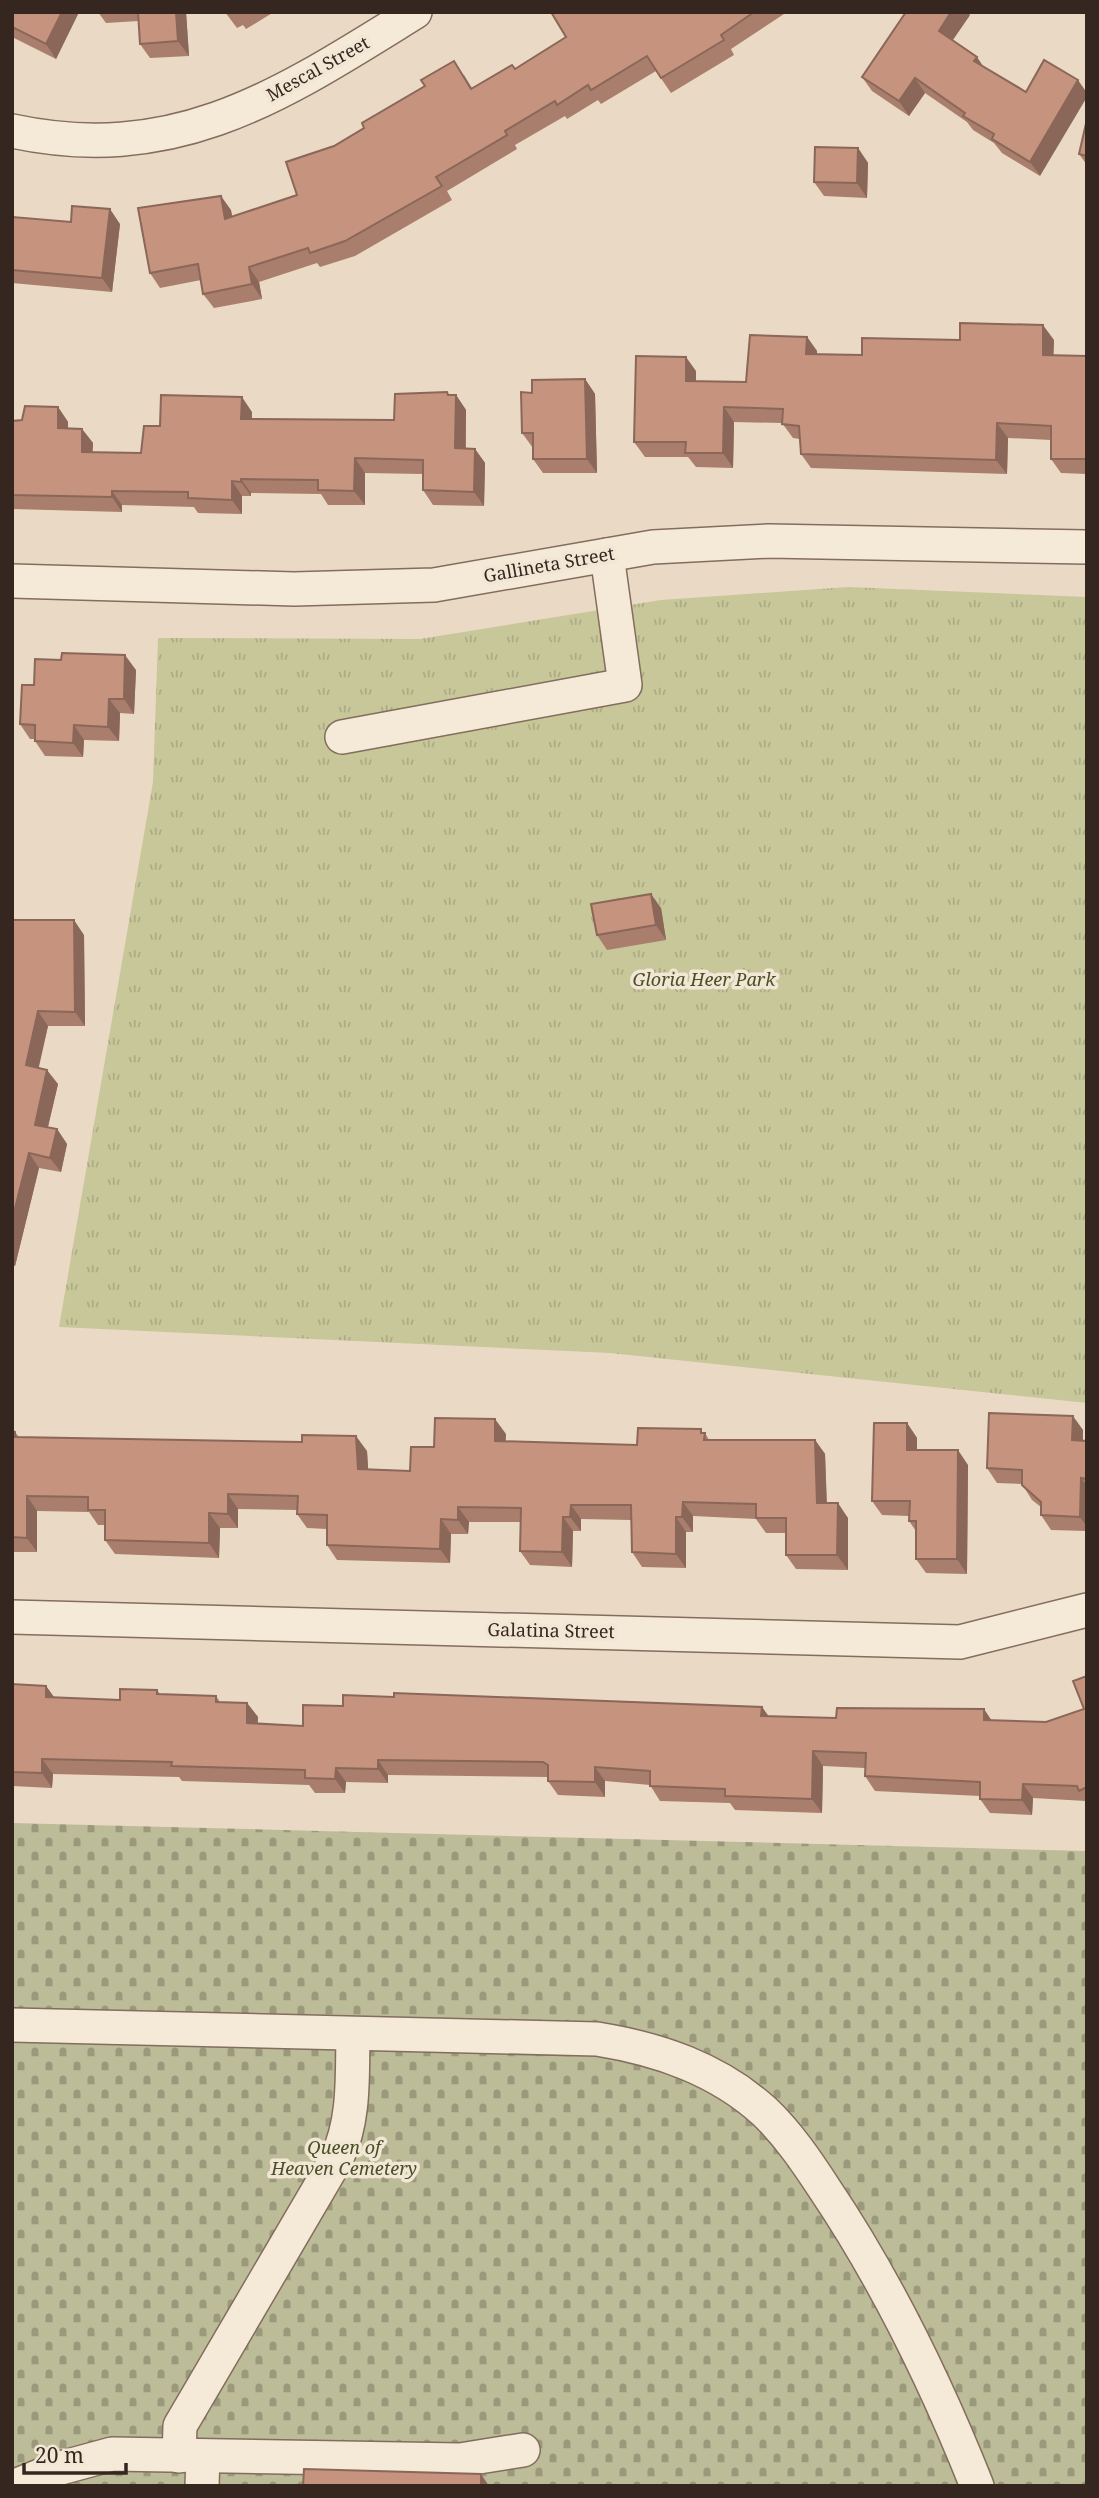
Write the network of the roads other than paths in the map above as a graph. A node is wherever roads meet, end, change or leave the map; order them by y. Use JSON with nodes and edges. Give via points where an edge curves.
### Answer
{"nodes":[{"id":1,"x":415,"y":12,"type":"edge"},
{"id":2,"x":12,"y":131,"type":"edge"},
{"id":3,"x":1087,"y":547,"type":"edge"},
{"id":4,"x":607,"y":555,"type":"junction"},
{"id":5,"x":12,"y":581,"type":"edge"},
{"id":6,"x":342,"y":737,"type":"dead end"},
{"id":7,"x":1087,"y":1610,"type":"edge"},
{"id":8,"x":12,"y":1617,"type":"edge"},
{"id":9,"x":12,"y":2025,"type":"edge"},
{"id":10,"x":353,"y":2034,"type":"junction"},
{"id":11,"x":523,"y":2450,"type":"dead end"},
{"id":12,"x":195,"y":2466,"type":"edge"},
{"id":13,"x":15,"y":2486,"type":"edge"},
{"id":14,"x":977,"y":2486,"type":"edge"}],
"edges":[{"from":1,"to":2,"type":"street","name":"Mescal Street","via":[[292,88],[224,117],[118,141],[81,142]]},
{"from":3,"to":4,"type":"street","name":"Gallineta Street","via":[[769,541],[653,547]]},
{"from":4,"to":5,"type":"street","name":"Gallineta Street","via":[[434,585],[294,589]]},
{"from":4,"to":6,"type":"street","via":[[625,685]]},
{"from":7,"to":8,"type":"street","name":"Galatina Street","via":[[960,1642]]},
{"from":9,"to":10,"type":"street"},
{"from":10,"to":12,"type":"street","via":[[347,2135],[180,2426]]},
{"from":10,"to":14,"type":"street","via":[[597,2039],[683,2060],[729,2084],[766,2113],[804,2158],[858,2238],[920,2358]]},
{"from":11,"to":12,"type":"street","via":[[460,2460]]},
{"from":12,"to":13,"type":"street","via":[[112,2454]]}]}
